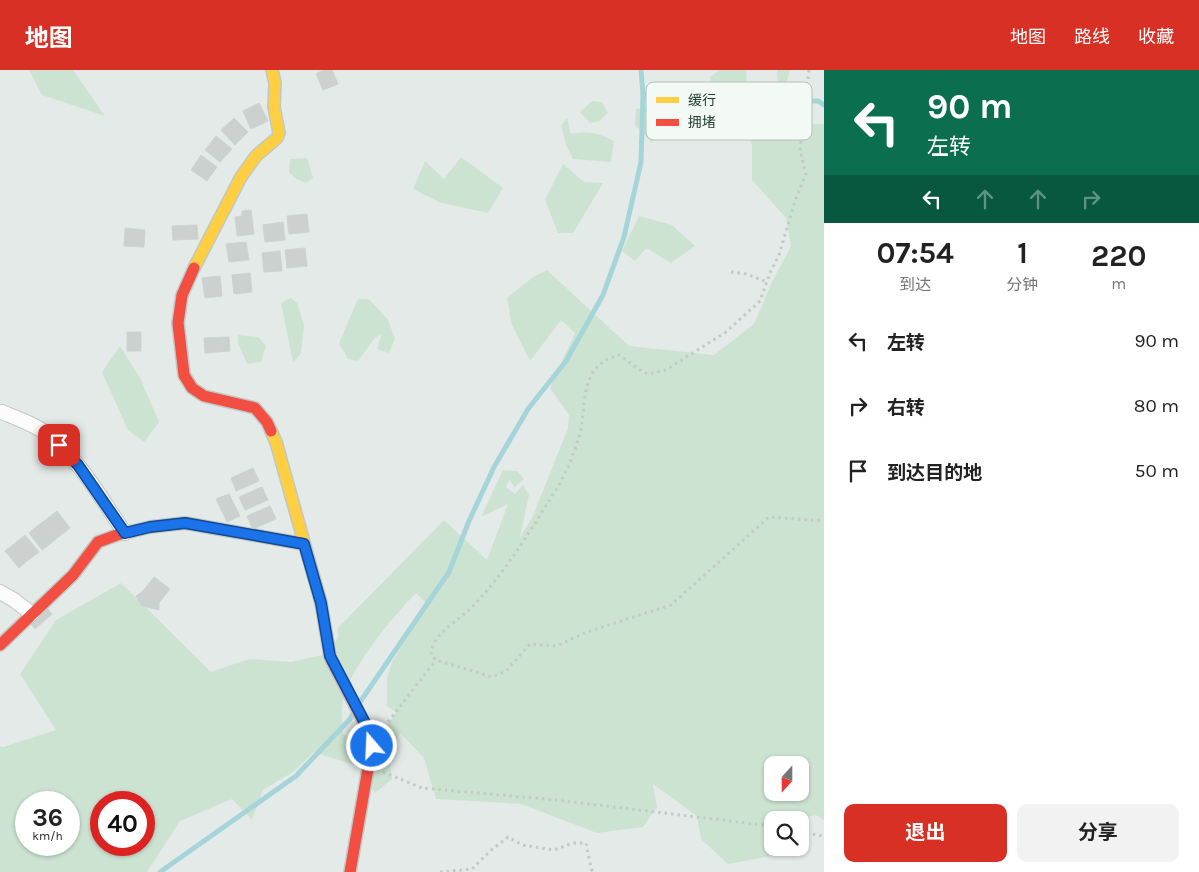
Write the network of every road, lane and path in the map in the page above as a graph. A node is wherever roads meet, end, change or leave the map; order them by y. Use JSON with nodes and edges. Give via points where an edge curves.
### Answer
{"nodes":[{"id":1,"x":272,"y":70,"type":"edge"},
{"id":2,"x":801,"y":140,"type":"edge"},
{"id":3,"x":731,"y":272,"type":"dead end"},
{"id":4,"x":767,"y":282,"type":"junction"},
{"id":5,"x":2,"y":412,"type":"dead end"},
{"id":6,"x":824,"y":521,"type":"edge"},
{"id":7,"x":125,"y":533,"type":"junction"},
{"id":8,"x":304,"y":544,"type":"junction"},
{"id":9,"x":0,"y":592,"type":"edge"},
{"id":10,"x":32,"y":614,"type":"junction"},
{"id":11,"x":0,"y":645,"type":"edge"},
{"id":12,"x":436,"y":660,"type":"junction"},
{"id":13,"x":374,"y":740,"type":"junction"},
{"id":14,"x":369,"y":766,"type":"junction"},
{"id":15,"x":764,"y":825,"type":"edge"},
{"id":16,"x":809,"y":834,"type":"edge"},
{"id":17,"x":824,"y":836,"type":"edge"},
{"id":18,"x":350,"y":872,"type":"edge"},
{"id":19,"x":440,"y":872,"type":"edge"},
{"id":20,"x":593,"y":872,"type":"edge"}],
"edges":[{"from":1,"to":8,"type":"street","via":[[279,133],[256,156],[241,178],[195,265],[182,295],[178,323],[184,375],[192,388],[204,396],[255,408],[267,422],[276,442]]},
{"from":2,"to":4,"type":"path","via":[[806,174]]},
{"from":3,"to":4,"type":"path"},
{"from":4,"to":12,"type":"path","via":[[760,301],[726,332],[666,370],[648,374],[620,355],[598,367],[588,379],[579,435],[554,494],[507,566],[469,609],[442,632],[431,648],[432,658]]},
{"from":5,"to":7,"type":"street","via":[[49,435],[78,465]]},
{"from":6,"to":12,"type":"path","via":[[769,517],[671,605],[587,632],[556,646],[530,644],[506,672],[492,677]]},
{"from":7,"to":8,"type":"street","via":[[185,523]]},
{"from":7,"to":10,"type":"street","via":[[98,542],[73,575]]},
{"from":8,"to":13,"type":"street","via":[[321,603],[330,656]]},
{"from":9,"to":10,"type":"street"},
{"from":10,"to":11,"type":"street"},
{"from":12,"to":13,"type":"path"},
{"from":13,"to":14,"type":"street"},
{"from":14,"to":15,"type":"path","via":[[422,788],[548,799]]},
{"from":14,"to":18,"type":"street"},
{"from":16,"to":17,"type":"path"},
{"from":19,"to":20,"type":"path","via":[[472,869],[508,837],[522,845],[554,850],[586,842]]}]}
